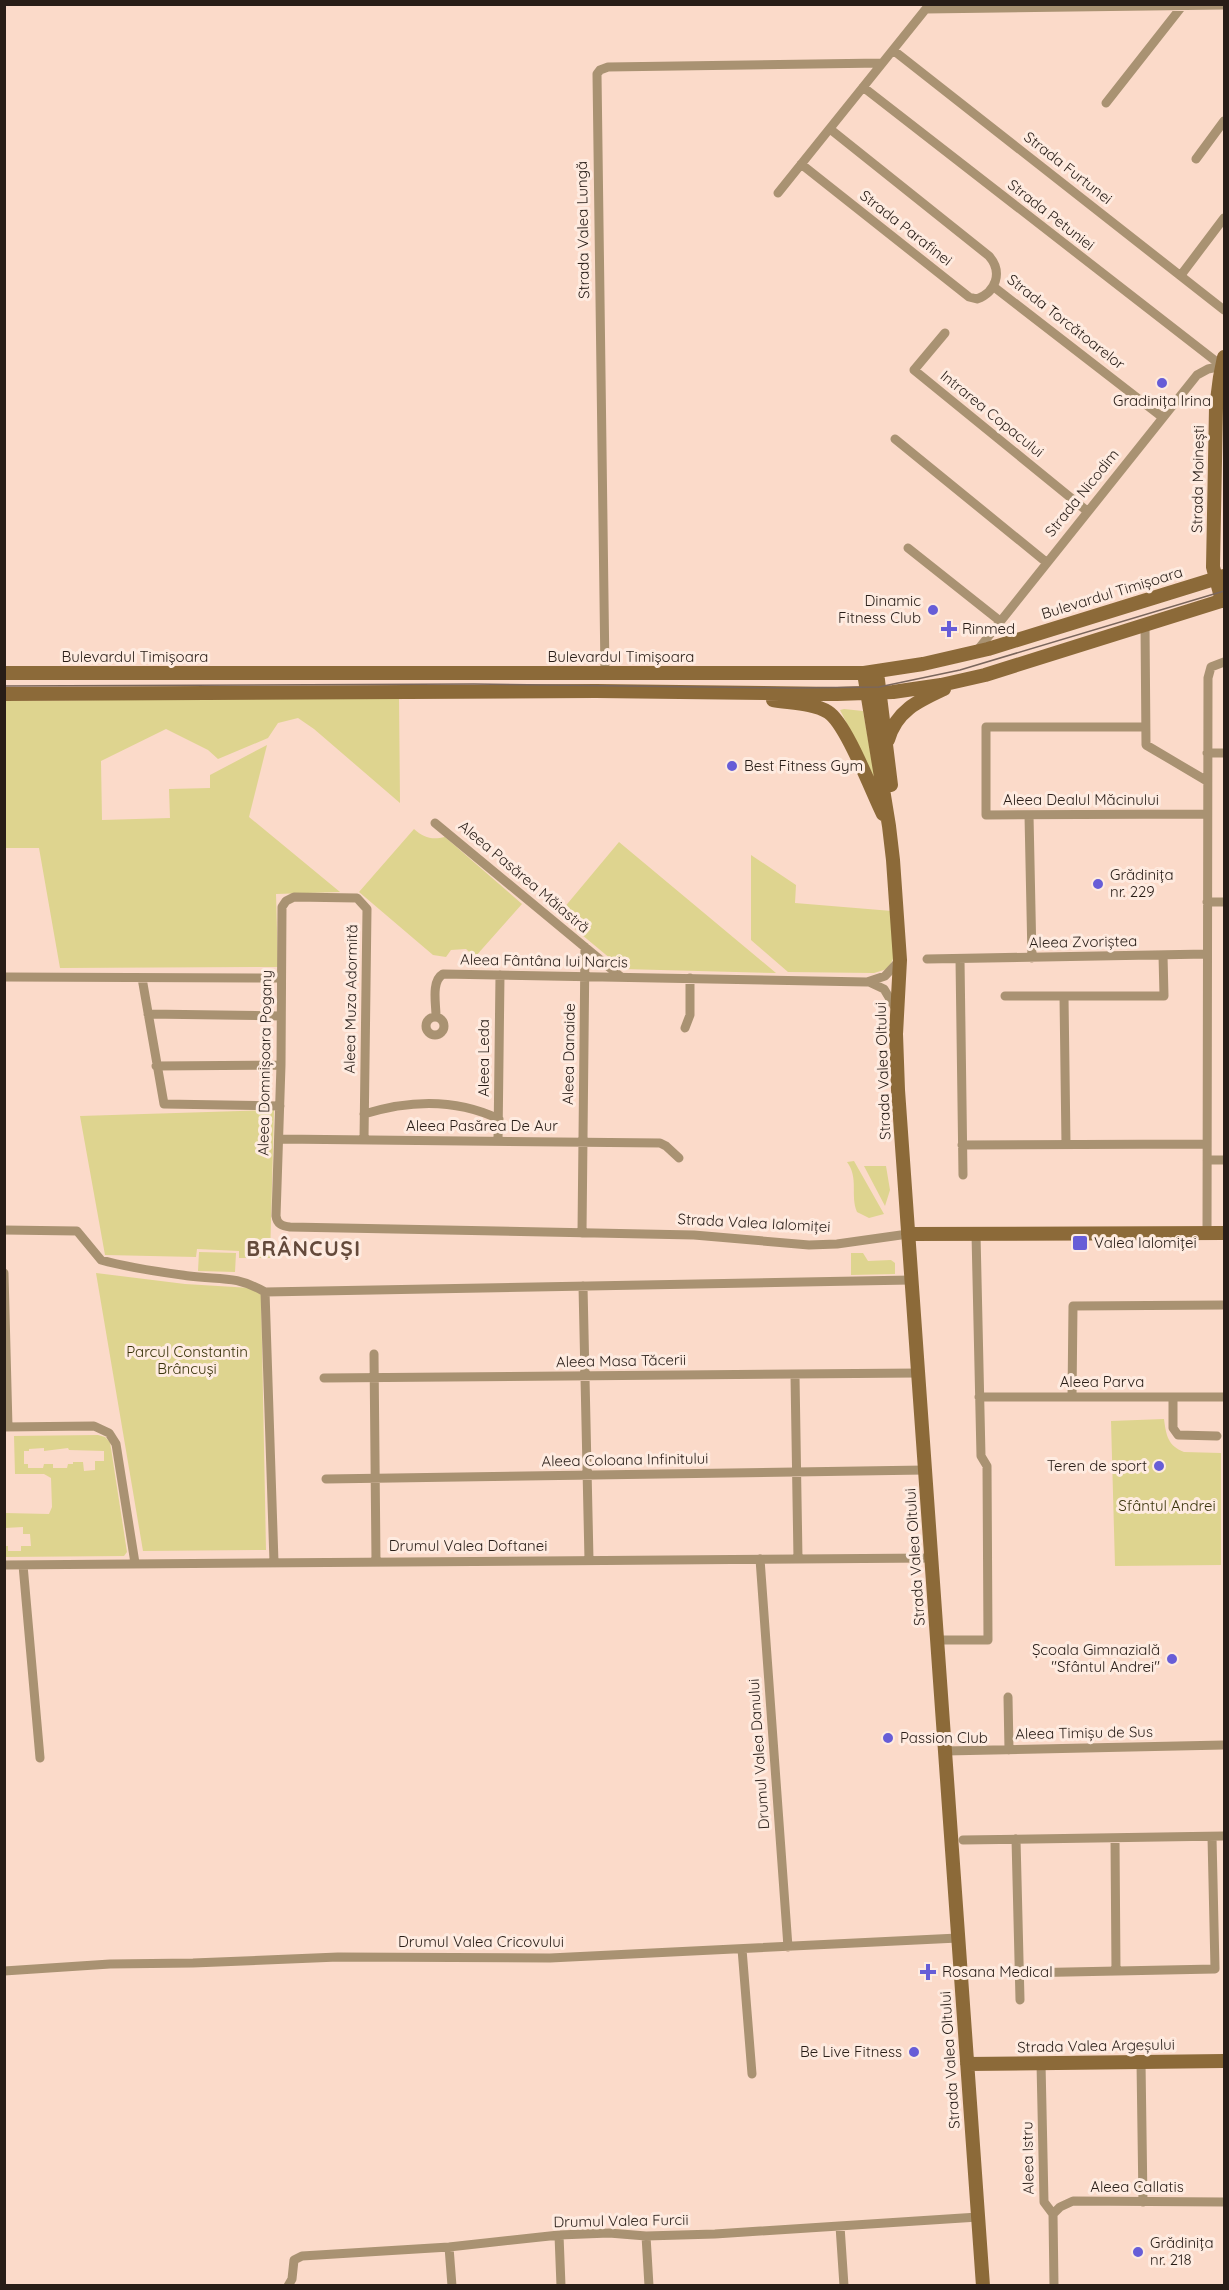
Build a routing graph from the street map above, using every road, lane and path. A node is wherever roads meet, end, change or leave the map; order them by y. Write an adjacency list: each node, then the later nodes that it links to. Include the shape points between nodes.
1 (1183, 5): 2 (street); 3 (street); 7 (street)
2 (1224, 5)
3 (928, 7): 4 (street)
4 (893, 50): 5 (street); 14 (street, Strada Furtunei)
5 (882, 63): 6 (street); 32 (street, Strada Valea Lungă, via 608,67 597,74)
6 (863, 87): 9 (street); 18 (street, Strada Petuniei)
7 (1106, 104)
8 (1224, 121): 10 (street)
9 (830, 129): 11 (street); 15 (street, Strada Torcătoarelor, via 989,256 997,270)
10 (1196, 159)
11 (801, 164): 12 (street); 15 (street, Strada Parafinei, via 969,297 977,299)
12 (778, 193)
13 (1224, 218): 14 (street)
14 (1182, 275): 16 (street, Strada Furtunei)
15 (994, 287): 19 (street, Strada Torcătoarelor)
16 (1224, 310)
17 (945, 333): 21 (street, Intrarea Copacului, via 914,370)
18 (1223, 361): 19 (street, Strada Nicodim, via 1197,375); 24 (main road, Strada Moinești, via 1216,421 1213,567)
19 (1162, 417): 21 (street, Strada Nicodim)
20 (895, 439): 23 (street)
21 (1087, 511): 23 (street, Strada Nicodim)
22 (908, 548): 26 (street)
23 (1046, 562): 26 (street, Strada Nicodim)
24 (1220, 578): 25 (main road, Strada Moinești); 28 (main road, Bulevardul Timișoara)
25 (1223, 601): 27 (main road)
26 (1000, 621): 28 (street, Strada Nicodim)
27 (1145, 624): 35 (main road); 41 (street)
28 (976, 652): 30 (main road, Bulevardul Timișoara)
29 (1224, 662): 43 (street, via 1211,668 1208,678)
30 (870, 672): 34 (main road, Bulevardul Timișoara); 38 (main road, Strada Valea Oltului)
31 (4, 673): 33 (main road, Bulevardul Timișoara)
32 (605, 673): 33 (main road, Bulevardul Timișoara); 34 (main road, Bulevardul Timișoara)
33 (197, 674): 37 (main road)
34 (793, 674): 40 (main road)
35 (962, 681): 38 (main road); 42 (main road, via 908,709 896,721)
36 (4, 693): 37 (main road)
37 (197, 693): 39 (main road)
38 (874, 693): 40 (main road); 42 (main road, Strada Valea Oltului); 49 (main road, Strada Valea Oltului)
39 (727, 694): 40 (main road); 49 (main road, via 813,706 834,716)
40 (794, 694)
41 (1145, 727): 45 (street, via 1148,747); 47 (street, Aleea Dealul Măcinului, via 986,727 986,815)
42 (887, 742): 49 (main road, Strada Valea Oltului)
43 (1207, 753): 44 (street); 45 (street)
44 (1224, 753)
45 (1207, 781): 46 (street)
46 (1208, 814): 47 (street, Aleea Dealul Măcinului); 51 (street)
47 (1029, 815): 56 (street)
48 (435, 823): 53 (street, Aleea Pasărea Măiastră)
49 (890, 826): 59 (main road, Strada Valea Oltului)
50 (286, 901): 65 (street, Aleea Domnișoara Pogany, via 282,907); 78 (street, Aleea Muza Adormită, via 294,897 357,898 367,909)
51 (1207, 902): 52 (street); 54 (street)
52 (1224, 902)
53 (585, 947): 62 (street, Aleea Danaide); 63 (street, Aleea Pasărea Măiastră)
54 (1208, 954): 55 (street, Aleea Zvoriștea); 85 (street)
55 (1163, 955): 56 (street, Aleea Zvoriștea); 69 (street, via 1164,996)
56 (1032, 958): 58 (street, Aleea Zvoriștea)
57 (927, 959): 58 (street, Aleea Zvoriștea)
58 (960, 959): 86 (street)
59 (900, 960): 67 (street, via 885,976); 70 (main road, Strada Valea Oltului)
60 (500, 975): 62 (street, Aleea Fântâna lui Narcis); 73 (street, Aleea Fântâna lui Narcis, via 439,976); 79 (street, Aleea Leda)
61 (4, 977): 64 (street)
62 (585, 977): 63 (street, Aleea Fântâna lui Narcis); 83 (street, Aleea Danaide)
63 (621, 977): 66 (street, Aleea Fântâna lui Narcis)
64 (142, 978): 65 (street); 71 (street)
65 (281, 978): 72 (street, Aleea Domnișoara Pogany)
66 (690, 978): 67 (street, Aleea Fântâna lui Narcis); 74 (street)
67 (867, 982): 70 (street, via 884,989)
68 (1005, 996): 69 (street)
69 (1064, 996): 84 (street)
70 (896, 1009): 96 (main road, Strada Valea Oltului)
71 (148, 1014): 72 (street); 76 (street)
72 (281, 1016): 75 (street, Aleea Domnișoara Pogany)
73 (436, 1016)
74 (686, 1028)
75 (281, 1065): 76 (street); 77 (street, Aleea Domnișoara Pogany)
76 (156, 1066): 77 (street, via 164,1104)
77 (279, 1106): 80 (street, Aleea Domnișoara Pogany)
78 (364, 1114): 79 (street, Aleea Pasărea De Aur, via 390,1106 441,1103 468,1107); 81 (street, Aleea Muza Adormită)
79 (499, 1119): 82 (street, Aleea Leda)
80 (279, 1139): 81 (street, Aleea Pasărea De Aur); 91 (street, Aleea Domnișoara Pogany, via 276,1220)
81 (364, 1140): 82 (street, Aleea Pasărea De Aur)
82 (498, 1141): 83 (street, Aleea Pasărea De Aur)
83 (583, 1142): 87 (street, Aleea Pasărea De Aur, via 660,1143); 93 (street, Aleea Danaide)
84 (1066, 1144): 85 (street); 86 (street)
85 (1207, 1144): 88 (street)
86 (962, 1145): 90 (street)
87 (679, 1158)
88 (1207, 1160): 89 (street); 94 (street)
89 (1224, 1160)
90 (963, 1175)
91 (281, 1225): 93 (street, Strada Valea Ialomiței)
92 (4, 1230): 101 (street, via 74,1230 104,1261 189,1276 238,1279)
93 (582, 1233): 96 (street, Strada Valea Ialomiței, via 706,1235 809,1245)
94 (1207, 1233): 95 (main road, Strada Valea Ialomiței); 97 (main road, Strada Valea Ialomiței)
95 (1224, 1233)
96 (908, 1234): 97 (main road, Strada Valea Ialomiței); 99 (main road, Strada Valea Oltului)
97 (976, 1234): 109 (street)
98 (4, 1273): 113 (street)
99 (911, 1280): 100 (street); 104 (main road, Strada Valea Oltului)
100 (583, 1286): 101 (street); 106 (street)
101 (265, 1292): 125 (street)
102 (1224, 1305): 110 (street, via 1073,1306)
103 (374, 1354): 108 (street)
104 (918, 1373): 105 (street, Aleea Masa Tăcerii); 115 (main road, Strada Valea Oltului)
105 (795, 1375): 106 (street, Aleea Masa Tăcerii); 116 (street)
106 (586, 1377): 108 (street, Aleea Masa Tăcerii); 117 (street)
107 (324, 1378): 108 (street, Aleea Masa Tăcerii)
108 (375, 1378): 118 (street)
109 (979, 1397): 110 (street, Aleea Parva); 129 (street, via 981,1456 987,1466 988,1640)
110 (1072, 1397): 111 (street, Aleea Parva)
111 (1173, 1397): 112 (street, Aleea Parva); 114 (street, via 1173,1428 1178,1435)
112 (1224, 1397)
113 (6, 1427): 126 (street, via 94,1426 110,1433 116,1444)
114 (1216, 1436)
115 (925, 1470): 116 (street, Aleea Coloana Infinitului); 120 (main road, Strada Valea Oltului)
116 (797, 1472): 117 (street, Aleea Coloana Infinitului); 122 (street)
117 (588, 1475): 118 (street, Aleea Coloana Infinitului); 123 (street)
118 (375, 1478): 119 (street, Aleea Coloana Infinitului); 124 (street)
119 (326, 1479)
120 (931, 1558): 122 (street, Drumul Valea Doftanei); 129 (main road, Strada Valea Oltului)
121 (760, 1559): 122 (street, Drumul Valea Doftanei); 123 (street, Drumul Valea Doftanei); 141 (street, Drumul Valea Danului)
122 (798, 1559)
123 (589, 1560): 124 (street, Drumul Valea Doftanei)
124 (376, 1561): 125 (street, Drumul Valea Doftanei)
125 (274, 1562): 126 (street, Drumul Valea Doftanei)
126 (135, 1563): 128 (street, Drumul Valea Doftanei)
127 (4, 1565): 128 (street, Drumul Valea Doftanei)
128 (23, 1565): 134 (street)
129 (937, 1640): 133 (main road, Strada Valea Oltului)
130 (1008, 1697): 132 (street)
131 (1224, 1745): 132 (street, Aleea Timișu de Sus)
132 (1009, 1750): 133 (street, Aleea Timișu de Sus)
133 (945, 1751): 140 (main road, Strada Valea Oltului)
134 (40, 1758)
135 (1224, 1836): 136 (street)
136 (1212, 1837): 137 (street); 144 (street, via 1215,1969)
137 (1115, 1838): 138 (street); 144 (street)
138 (1016, 1839): 139 (street); 145 (street)
139 (963, 1840)
140 (958, 1938): 141 (street, Drumul Valea Cricovului); 150 (main road, Strada Valea Oltului)
141 (788, 1947): 142 (street, Drumul Valea Cricovului)
142 (742, 1949): 143 (street, Drumul Valea Cricovului, via 550,1958 338,1957); 151 (street)
143 (4, 1971)
144 (1116, 1971): 145 (street)
145 (1019, 1973): 146 (street)
146 (1020, 2000)
147 (1224, 2061): 148 (main road, Strada Valea Argeșului)
148 (1141, 2062): 149 (main road, Strada Valea Argeșului); 152 (street)
149 (1041, 2063): 150 (main road, Strada Valea Argeșului); 154 (street, Aleea Istru, via 1044,2202)
150 (967, 2064): 155 (main road, Strada Valea Oltului)
151 (752, 2074)
152 (1143, 2202): 153 (street, Aleea Callatis); 154 (street, Aleea Callatis, via 1073,2201)
153 (1224, 2202)
154 (1053, 2214): 166 (street, Aleea Istru)
155 (978, 2217): 156 (street, Drumul Valea Furcii); 165 (main road, Strada Valea Oltului)
156 (840, 2226): 158 (street, Drumul Valea Furcii); 164 (street)
157 (559, 2235): 158 (street, Drumul Valea Furcii); 159 (street, Drumul Valea Furcii); 162 (street)
158 (646, 2236): 163 (street)
159 (449, 2247): 160 (street, Drumul Valea Furcii, via 298,2257 293,2262); 161 (street)
160 (288, 2286)
161 (452, 2286)
162 (561, 2286)
163 (649, 2286)
164 (844, 2286)
165 (983, 2286)
166 (1054, 2286)

